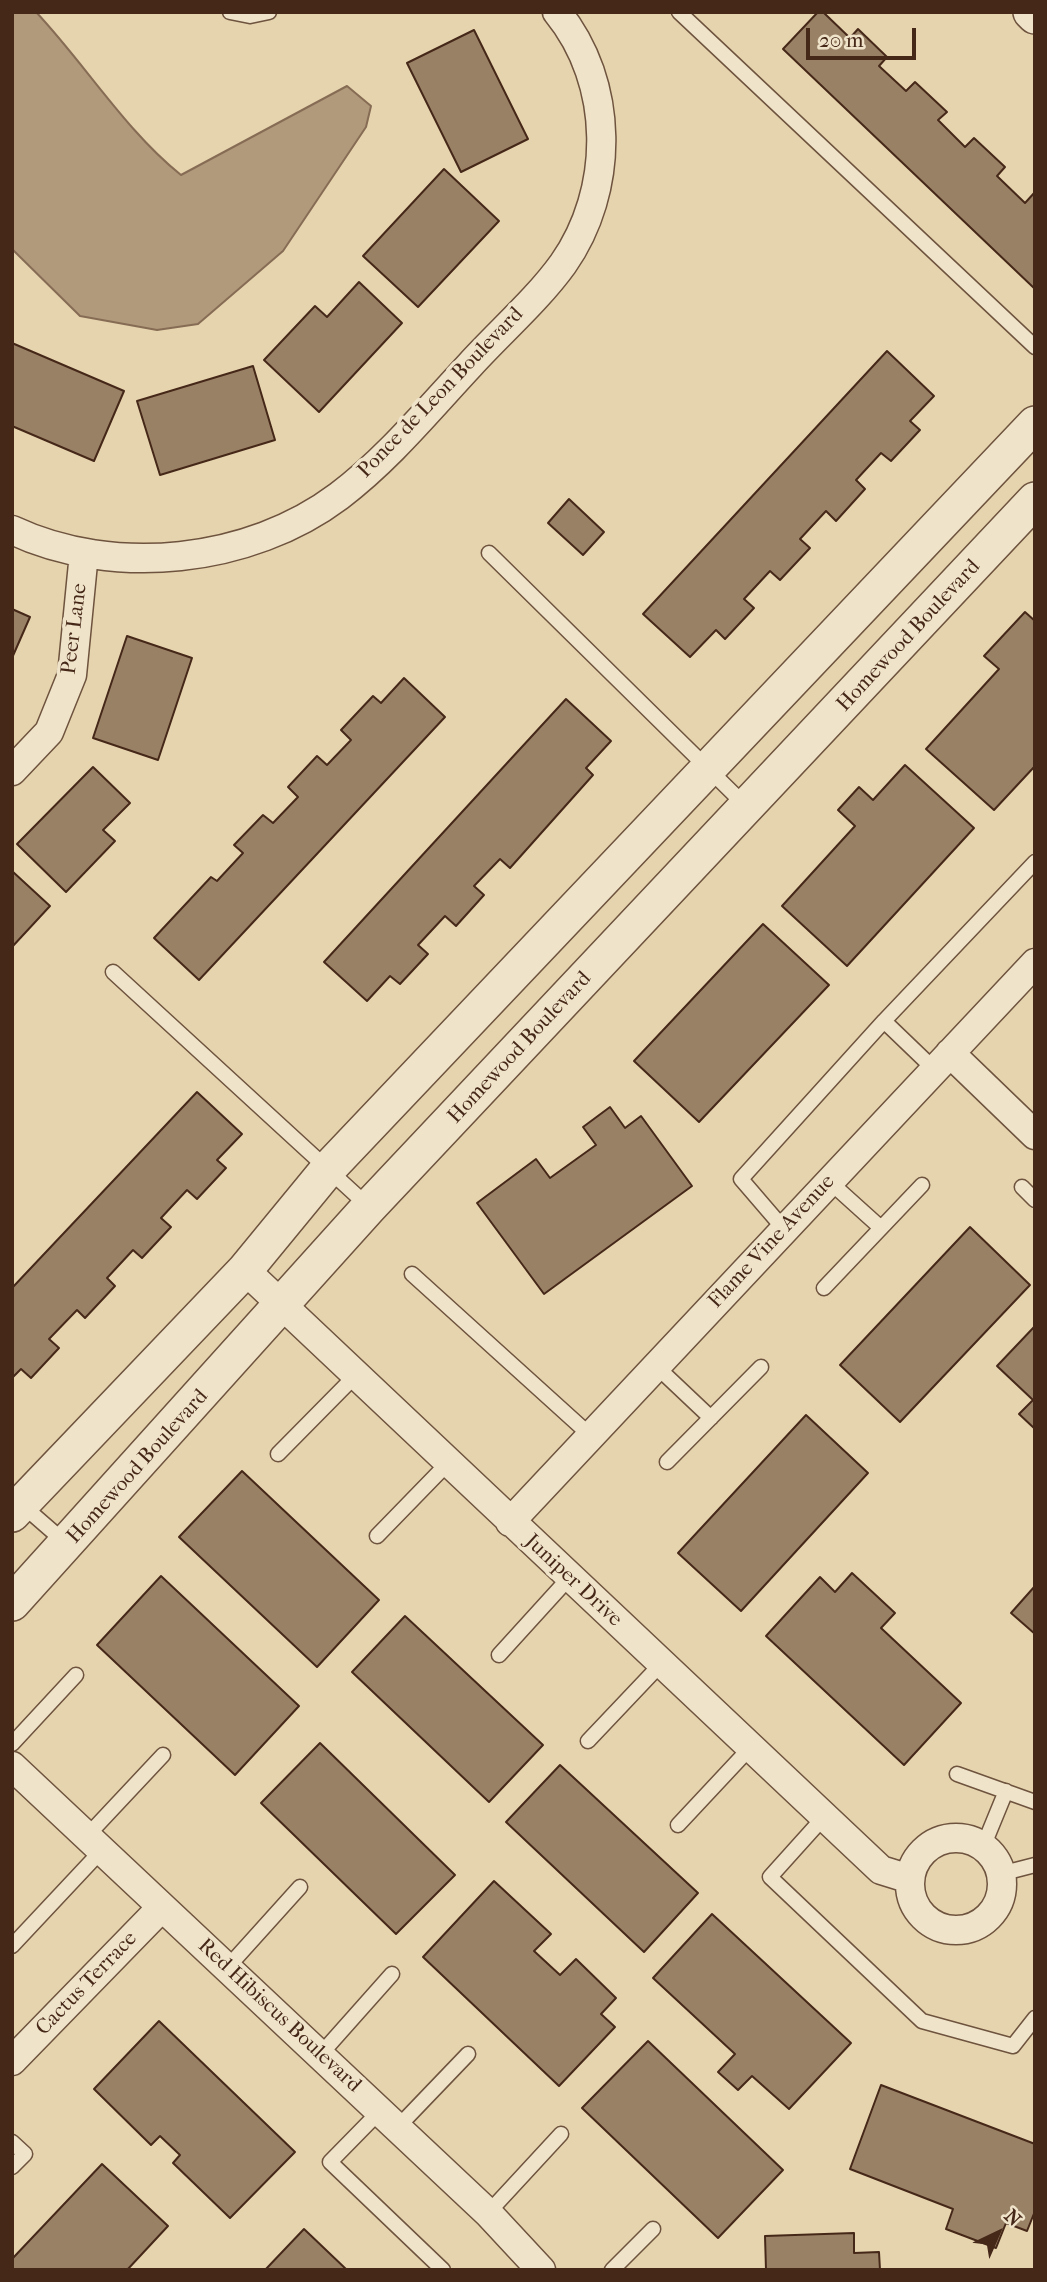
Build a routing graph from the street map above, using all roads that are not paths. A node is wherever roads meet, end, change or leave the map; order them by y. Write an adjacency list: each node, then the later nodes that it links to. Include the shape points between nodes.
1 (230, 12): 2 (lane, via 250,16)
2 (270, 12)
3 (557, 12): 11 (street, Ponce de Leon Boulevard, via 578,44 595,88 602,141 596,194 562,266 380,462 338,497 293,524 242,544 190,555 137,558)
4 (679, 12): 7 (lane)
5 (1031, 12): 6 (street)
6 (1035, 16)
7 (1035, 347)
8 (1035, 424): 13 (street)
9 (1035, 500): 15 (street, Homewood Boulevard)
10 (12, 530): 11 (street, Ponce de Leon Boulevard)
11 (83, 553): 14 (street, Peer Lane, via 72,675 49,732)
12 (489, 553): 13 (lane)
13 (709, 767): 15 (lane); 22 (street)
14 (12, 771)
15 (748, 808): 27 (street, Homewood Boulevard)
16 (1035, 862): 19 (lane)
17 (1035, 963): 20 (street, Flame Vine Avenue)
18 (113, 972): 22 (lane)
19 (884, 1021): 20 (lane); 29 (lane, via 741,1180)
20 (942, 1061): 21 (street); 23 (street, Flame Vine Avenue)
21 (1032, 1127)
22 (328, 1170): 27 (lane); 30 (street)
23 (830, 1181): 28 (lane); 29 (street, Flame Vine Avenue)
24 (922, 1185): 28 (lane)
25 (1022, 1187): 26 (lane)
26 (1035, 1200)
27 (369, 1207): 33 (street, Homewood Boulevard)
28 (881, 1228): 32 (lane)
29 (784, 1229): 34 (street, Flame Vine Avenue)
30 (245, 1270): 33 (street, Juniper Drive); 42 (street)
31 (412, 1274): 38 (lane)
32 (824, 1288)
33 (283, 1306): 36 (street, Juniper Drive); 45 (street, Homewood Boulevard)
34 (656, 1366): 37 (lane); 38 (street, Flame Vine Avenue)
35 (761, 1367): 37 (lane)
36 (356, 1375): 39 (lane); 41 (street, Juniper Drive)
37 (711, 1418): 40 (lane)
38 (591, 1436): 43 (street, Flame Vine Avenue)
39 (278, 1454)
40 (667, 1462)
41 (448, 1463): 43 (street, Juniper Drive); 44 (lane)
42 (15, 1505): 45 (lane)
43 (510, 1522): 46 (street, Juniper Drive)
44 (377, 1536)
45 (68, 1545): 47 (street, Homewood Boulevard)
46 (569, 1578): 48 (lane); 49 (street, Juniper Drive)
47 (12, 1603)
48 (499, 1655)
49 (661, 1664): 51 (lane); 53 (street, Juniper Drive)
50 (76, 1675): 52 (lane)
51 (588, 1741)
52 (12, 1744)
53 (750, 1748): 59 (street, Juniper Drive); 60 (lane)
54 (163, 1755): 61 (lane)
55 (12, 1766): 61 (street, Red Hibiscus Boulevard)
56 (957, 1774): 57 (lane)
57 (1006, 1791): 58 (lane); 62 (lane)
58 (1035, 1802)
59 (824, 1817): 65 (street, Juniper Drive, via 881,1870); 71 (lane, via 770,1877 922,2021 1013,2046)
60 (678, 1825)
61 (94, 1843): 67 (street, Red Hibiscus Boulevard); 68 (lane)
62 (983, 1847): 64 (street); 65 (street, via 953,1838 936,1842 914,1864)
63 (1035, 1865): 64 (lane)
64 (1000, 1874): 65 (street, via 997,1905 974,1927 959,1931 943,1929 923,1916 911,1896)
65 (910, 1880)
66 (300, 1887): 69 (lane)
67 (162, 1907): 69 (street, Red Hibiscus Boulevard); 74 (street, Cactus Terrace)
68 (12, 1947)
69 (227, 1968): 73 (street, Red Hibiscus Boulevard)
70 (393, 1974): 73 (lane)
71 (1035, 2018)
72 (468, 2054): 75 (lane)
73 (320, 2055): 75 (street, Red Hibiscus Boulevard)
74 (12, 2061)
75 (388, 2119): 79 (street, Red Hibiscus Boulevard); 81 (lane, via 330,2162)
76 (561, 2134): 79 (lane)
77 (12, 2142): 78 (lane, via 25,2154)
78 (12, 2167)
79 (488, 2213): 82 (street, Red Hibiscus Boulevard)
80 (653, 2229): 83 (lane)
81 (443, 2270)
82 (541, 2270)
83 (612, 2270)

